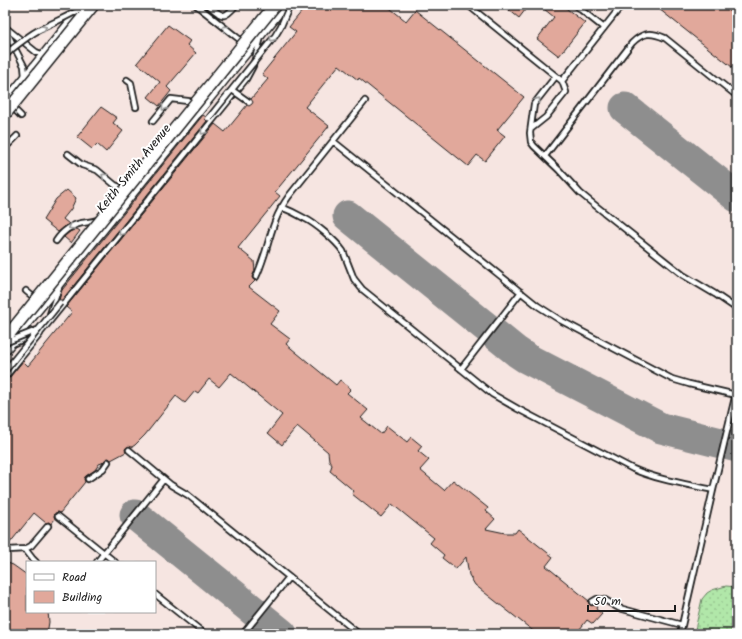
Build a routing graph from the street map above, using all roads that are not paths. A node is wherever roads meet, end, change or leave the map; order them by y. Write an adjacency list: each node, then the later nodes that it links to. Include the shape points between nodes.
1 (86, 5): 15 (street); 16 (lane, one-way to 1, bridge, via 30,36)
2 (93, 5): 28 (street, bridge)
3 (196, 5): 14 (lane, one-way to 3, via 249,40 239,39)
4 (208, 5): 5 (lane, via 224,15)
5 (236, 5)
6 (275, 5): 40 (street, Keith Smith Avenue, bridge)
7 (282, 5): 14 (street, Keith Smith Avenue)
8 (290, 5): 21 (lane, one-way to 21, bridge, via 275,36)
9 (468, 5): 17 (lane)
10 (575, 5): 13 (lane)
11 (622, 5): 13 (lane)
12 (5, 28): 15 (lane, via 39,54); 20 (lane, via 24,66 26,73)
13 (604, 28): 19 (lane)
14 (261, 31): 25 (street, Keith Smith Avenue); 49 (lane, one-way to 49, via 253,66 246,79)
15 (49, 51): 20 (street)
16 (5, 56)
17 (556, 76): 19 (lane); 32 (lane, one-way to 17, via 534,104)
18 (127, 80): 27 (lane, via 131,83)
19 (562, 81): 32 (lane, via 566,92 546,117)
20 (22, 85): 23 (street)
21 (232, 90): 26 (lane, bridge); 30 (lane, bridge)
22 (737, 96): 37 (lane, via 665,38 644,35 632,43)
23 (9, 99): 29 (lane, via 11,106)
24 (365, 101): 34 (lane)
25 (204, 102): 31 (lane, one-way to 31, via 171,99); 38 (street, Keith Smith Avenue)
26 (249, 102)
27 (136, 107)
28 (5, 114)
29 (21, 116)
30 (209, 118)
31 (153, 121)
32 (531, 129): 37 (lane, via 531,142)
33 (17, 136): 35 (lane)
34 (332, 141): 39 (lane); 45 (lane)
35 (5, 146)
36 (68, 154): 38 (lane, one-way to 36, via 129,188 115,185 97,170 82,165)
37 (544, 156): 48 (lane, via 580,193 683,275)
38 (138, 183): 43 (street, Keith Smith Avenue)
39 (281, 207): 42 (lane); 52 (lane, via 306,218 340,247 354,279 362,289)
40 (108, 212): 41 (lane, one-way to 41, bridge, via 96,221 75,225 60,234); 51 (street, Keith Smith Avenue, bridge)
41 (56, 241)
42 (256, 277)
43 (60, 280): 46 (street, Keith Smith Avenue); 49 (lane)
44 (26, 291): 46 (lane)
45 (521, 292): 52 (lane); 56 (lane, via 560,320 672,378)
46 (41, 303): 51 (street, Keith Smith Avenue)
47 (60, 303): 50 (lane, bridge)
48 (737, 309)
49 (48, 324): 50 (lane)
50 (40, 331): 51 (lane, bridge); 53 (lane, bridge); 54 (lane)
51 (5, 344)
52 (461, 369): 61 (lane, via 507,403 633,469 655,477)
53 (5, 371)
54 (5, 377)
55 (737, 390): 56 (lane)
56 (736, 395): 61 (lane)
57 (129, 450): 60 (lane)
58 (108, 462): 59 (lane)
59 (88, 479)
60 (164, 479): 66 (lane); 70 (lane, via 188,495)
61 (713, 490): 73 (lane)
62 (58, 516): 66 (lane)
63 (48, 526): 64 (lane, via 36,541)
64 (25, 549): 65 (lane); 67 (lane)
65 (9, 550)
66 (104, 553): 68 (lane); 69 (lane)
67 (35, 561)
68 (99, 561)
69 (114, 561)
70 (289, 577): 75 (lane); 76 (lane)
71 (156, 595): 74 (lane)
72 (592, 602): 73 (lane, via 597,599 606,600 619,608)
73 (682, 625): 77 (lane)
74 (205, 634)
75 (243, 634)
76 (359, 634)
77 (680, 634)

